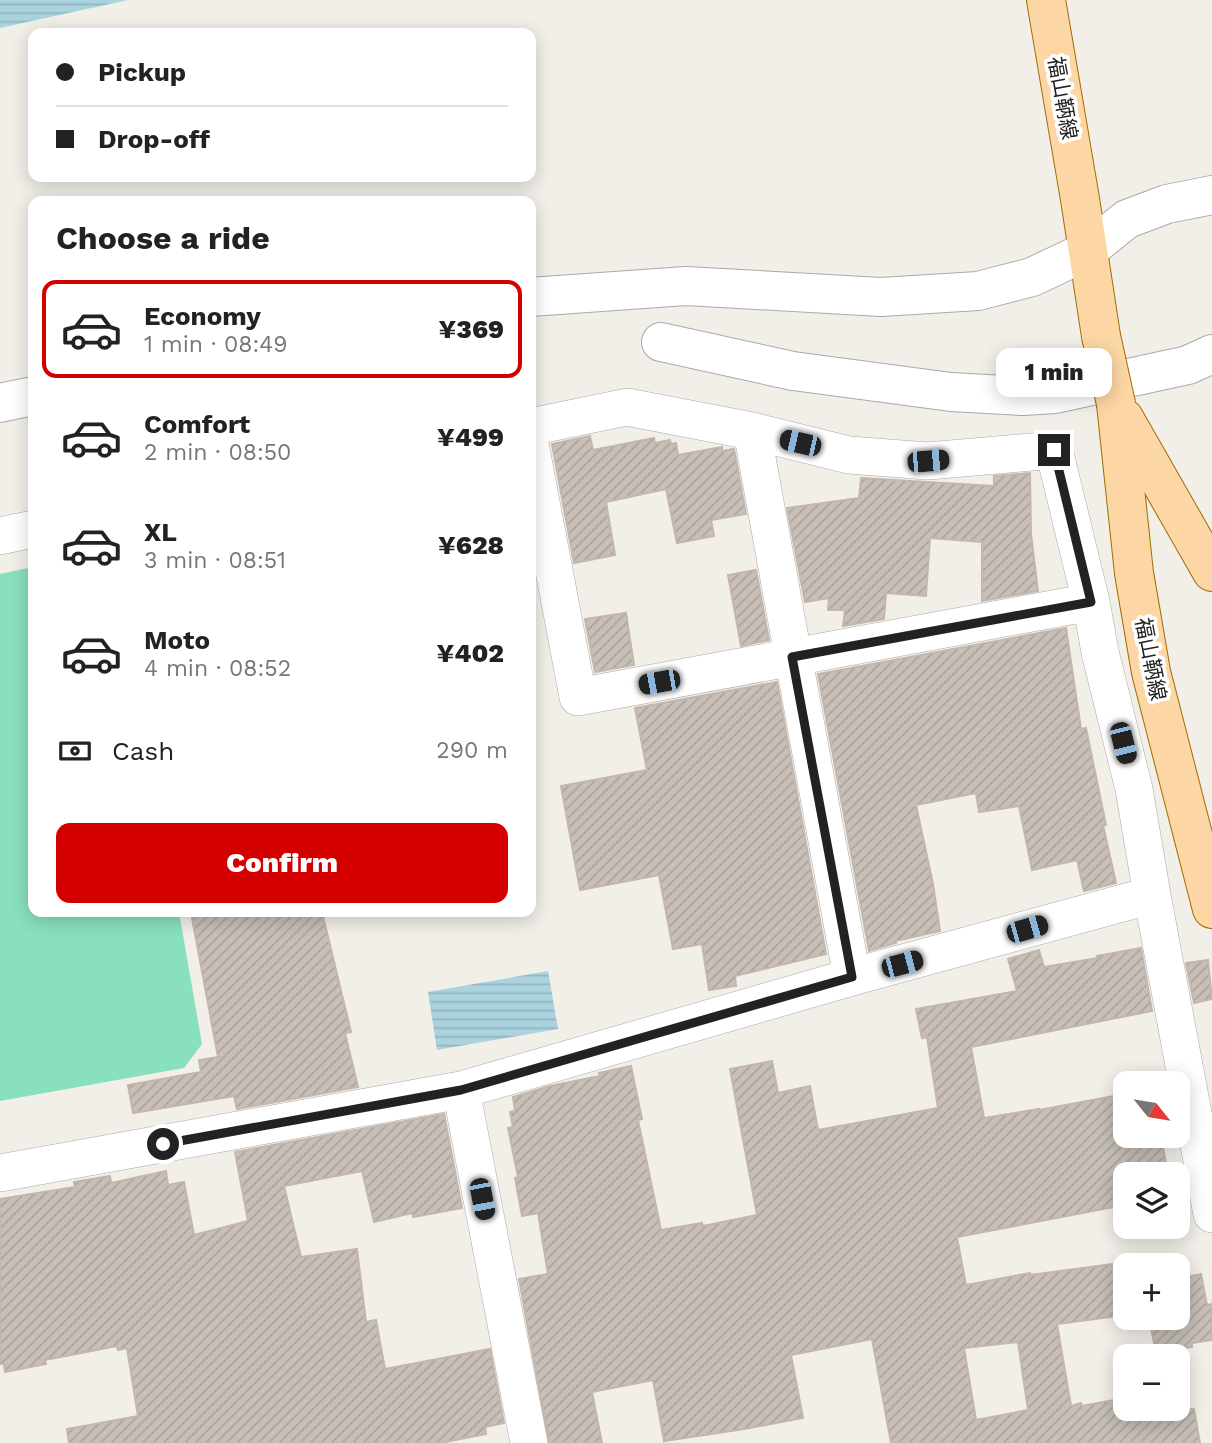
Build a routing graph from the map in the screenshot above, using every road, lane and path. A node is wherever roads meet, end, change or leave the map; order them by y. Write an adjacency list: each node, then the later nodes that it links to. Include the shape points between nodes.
1 (1046, 0): 3 (main road, 福山鞆線)
2 (1212, 195): 3 (street, via 1167,204 1127,219)
3 (1087, 251): 4 (street, via 1032,277 978,291 881,297 686,286); 9 (main road, 福山鞆線, bridge)
4 (536, 297)
5 (661, 342): 6 (street, via 793,371 951,392 1023,396 1055,394 1188,365)
6 (1212, 354)
7 (28, 397): 8 (street)
8 (0, 403)
9 (1116, 404): 15 (main road, 福山鞆線); 19 (main road, 福山鞆線, via 1151,671)
10 (536, 426): 11 (street, via 627,407)
11 (752, 431): 16 (street, via 849,455 928,461 1054,450); 17 (street)
12 (536, 476): 17 (street, via 578,697)
13 (28, 530): 14 (street)
14 (0, 536)
15 (1212, 572)
16 (1091, 602): 17 (street); 18 (street, via 1134,789)
17 (792, 657): 20 (street)
18 (1152, 894): 20 (street); 23 (street)
19 (1212, 909)
20 (852, 977): 21 (street)
21 (461, 1090): 22 (street); 24 (street)
22 (0, 1173)
23 (1212, 1214)
24 (528, 1443)

